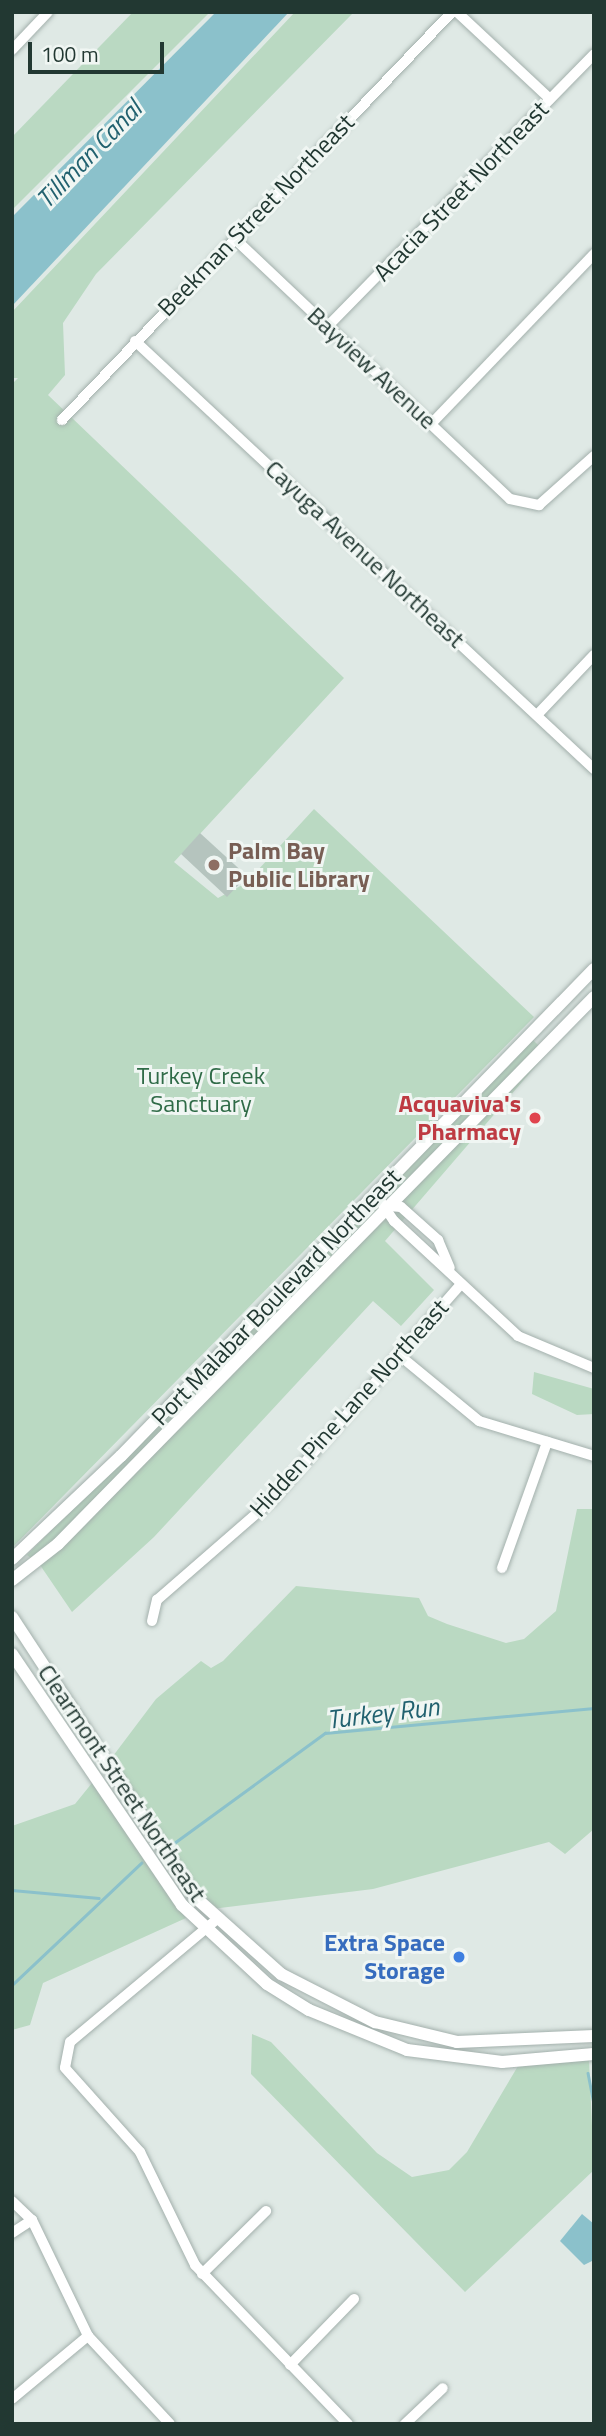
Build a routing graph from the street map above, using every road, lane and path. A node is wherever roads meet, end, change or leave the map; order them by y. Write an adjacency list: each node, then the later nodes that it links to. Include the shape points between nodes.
1 (48, 12): 4 (street)
2 (452, 12): 7 (street, Beekman Street Northeast)
3 (457, 12): 6 (street)
4 (12, 50)
5 (594, 54): 6 (street, Acacia Street Northeast)
6 (550, 99): 9 (street, Acacia Street Northeast)
7 (234, 238): 9 (street, Bayview Avenue); 10 (street, Beekman Street Northeast)
8 (594, 254): 12 (street)
9 (327, 327): 12 (street, Bayview Avenue)
10 (135, 341): 11 (street, Beekman Street Northeast); 15 (street, Cayuga Avenue Northeast)
11 (62, 420)
12 (432, 423): 13 (street, Bayview Avenue, via 510,499 539,505)
13 (594, 456)
14 (594, 655): 15 (street)
15 (537, 715): 16 (street, Cayuga Avenue Northeast)
16 (594, 769)
17 (594, 970): 19 (street, Port Malabar Boulevard Northeast)
18 (594, 996): 20 (street, Port Malabar Boulevard Northeast)
19 (375, 1193): 20 (street); 27 (street, Port Malabar Boulevard Northeast, via 56,1522)
20 (389, 1206): 21 (street, via 394,1221 434,1261); 21 (street, via 401,1207 442,1245); 29 (street, Port Malabar Boulevard Northeast, via 58,1544)
21 (450, 1268): 22 (street)
22 (461, 1284): 23 (street, Hidden Pine Lane Northeast); 24 (street, via 517,1336)
23 (399, 1355): 25 (street, via 479,1421); 31 (street, Hidden Pine Lane Northeast, via 272,1500 157,1600)
24 (594, 1368)
25 (547, 1442): 26 (street); 28 (street)
26 (594, 1455)
27 (12, 1559)
28 (502, 1568)
29 (12, 1580)
30 (12, 1617): 33 (street, Clearmont Street Northeast, via 173,1867)
31 (152, 1621)
32 (12, 1654): 34 (street, Clearmont Street Northeast, via 159,1876)
33 (216, 1920): 34 (street); 35 (street, Clearmont Street Northeast, via 317,1997 375,2022 494,2044)
34 (203, 1931): 36 (street, Clearmont Street Northeast, via 309,2010 407,2049 502,2062); 41 (street, via 77,2036 63,2057 71,2081 140,2152)
35 (594, 2036)
36 (594, 2054)
37 (12, 2200): 39 (street)
38 (265, 2211): 41 (street)
39 (32, 2220): 40 (street); 43 (street)
40 (12, 2233)
41 (202, 2274): 44 (street)
42 (354, 2299): 44 (street)
43 (88, 2336): 46 (street); 47 (street)
44 (290, 2365): 48 (street)
45 (443, 2388): 49 (street)
46 (12, 2399)
47 (170, 2424)
48 (348, 2424)
49 (405, 2424)

